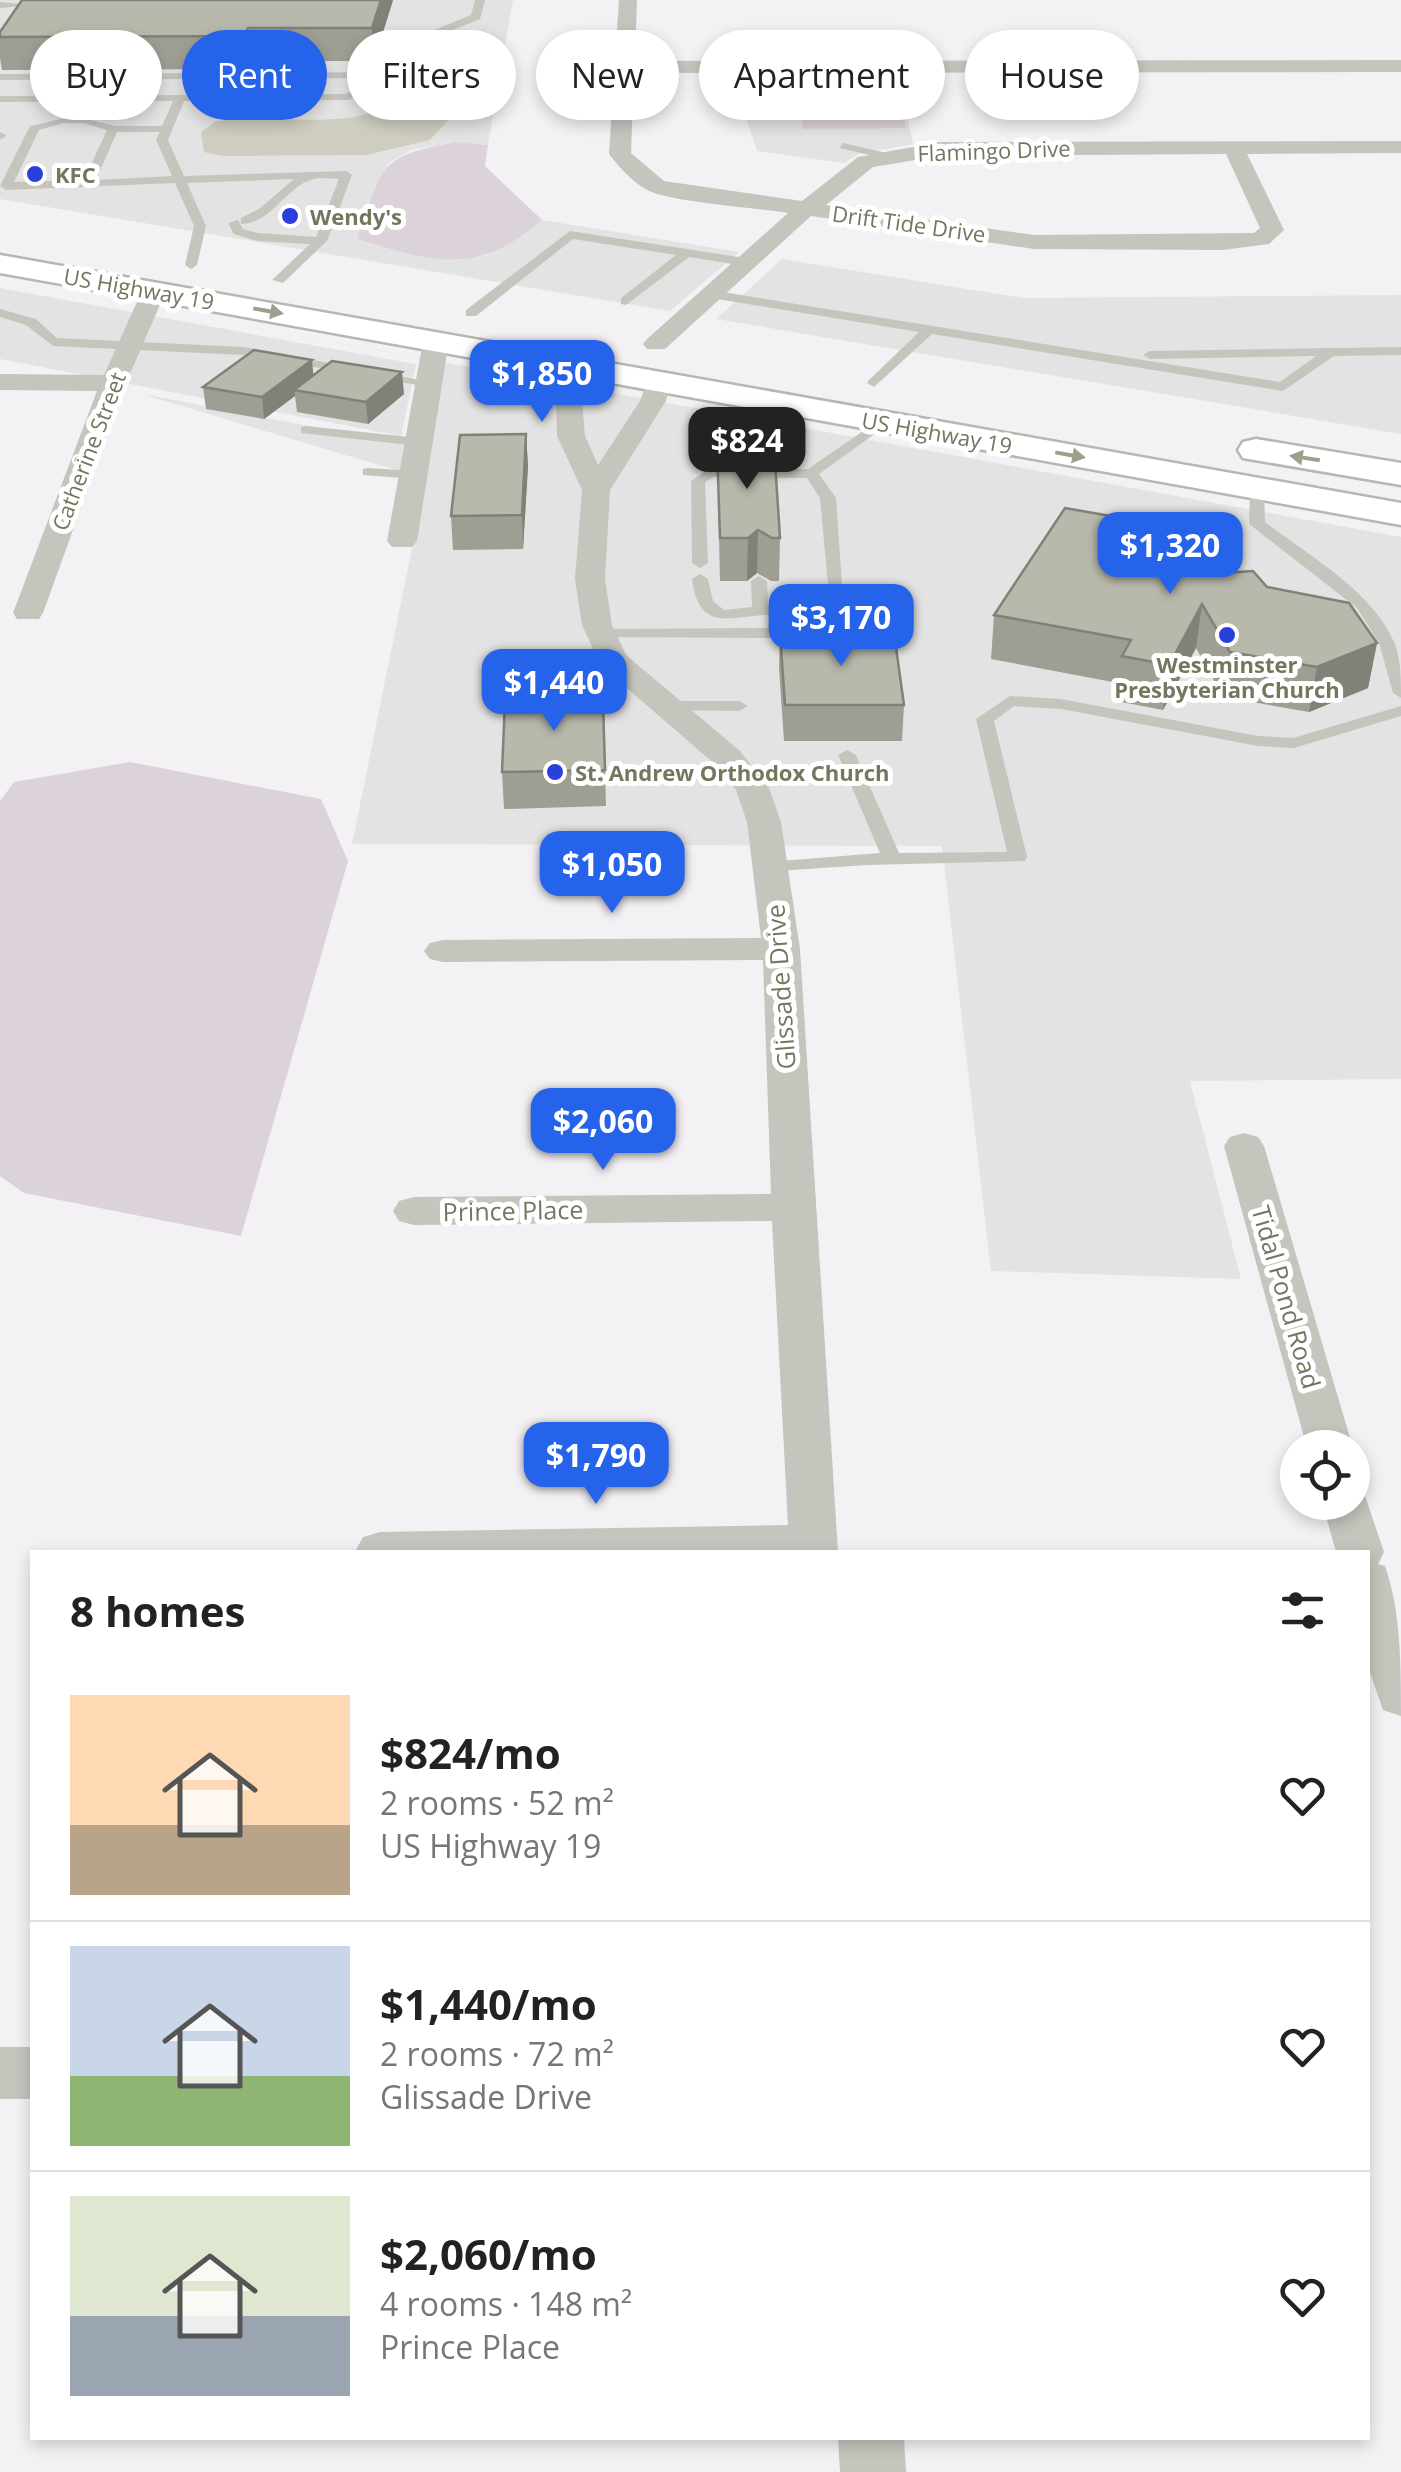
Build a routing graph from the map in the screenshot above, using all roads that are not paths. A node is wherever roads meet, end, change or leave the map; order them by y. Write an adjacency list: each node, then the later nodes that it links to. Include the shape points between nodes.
1 (480, 0): 6 (lane, via 476,18)
2 (628, 0): 7 (street, Drift Tide Drive)
3 (28, 2): 4 (lane); 5 (lane)
4 (0, 5)
5 (16, 20)
6 (445, 30)
7 (627, 30)
8 (1401, 66): 9 (street)
9 (679, 67)
10 (347, 75): 11 (lane)
11 (0, 76)
12 (347, 96): 14 (lane)
13 (0, 99): 14 (lane)
14 (180, 99): 16 (lane)
15 (622, 120): 26 (street, Drift Tide Drive, via 620,154 658,187)
16 (166, 129): 17 (lane); 23 (lane, via 162,140)
17 (113, 130): 24 (lane); 24 (lane, via 96,120 34,128 6,186)
18 (843, 146): 21 (lane)
19 (1233, 147): 20 (street, Flamingo Drive); 21 (street, Flamingo Drive, via 940,148); 26 (street, Drift Tide Drive, via 1272,230 1261,238 1034,242)
20 (1401, 147)
21 (887, 156): 26 (street, Flamingo Drive, via 866,162)
22 (283, 176): 23 (lane); 25 (lane, via 346,176); 27 (lane)
23 (180, 181): 24 (lane); 28 (lane)
24 (88, 185)
25 (342, 187): 27 (lane, via 306,178 288,183 263,216); 30 (lane)
26 (806, 208): 34 (street, Flamingo Drive)
27 (240, 222): 28 (lane); 30 (lane, via 238,231 256,237)
28 (200, 226): 35 (lane)
29 (0, 232): 31 (highway, US Highway 19)
30 (320, 241): 37 (lane)
31 (95, 248)
32 (686, 253): 34 (lane); 40 (lane); 43 (lane, via 570,235)
33 (2, 262): 35 (highway, via 136,275); 36 (highway, US Highway 19)
34 (746, 262): 39 (street, Flamingo Drive)
35 (190, 265): 36 (highway, US Highway 19); 37 (highway, US Highway 19)
36 (153, 275): 47 (highway, US Highway 19, one-way to 47); 49 (street, Catherine Street)
37 (278, 280): 38 (highway, US Highway 19)
38 (322, 287)
39 (710, 294): 45 (lane); 48 (street, Flamingo Drive)
40 (626, 302)
41 (434, 306): 43 (highway)
42 (0, 312): 49 (lane, via 31,322 52,342)
43 (471, 313): 44 (highway)
44 (510, 319)
45 (928, 330): 53 (lane); 60 (lane)
46 (622, 338): 48 (highway)
47 (436, 341): 54 (highway, US Highway 19); 59 (street)
48 (656, 344): 50 (highway)
49 (129, 347): 57 (street, Catherine Street); 59 (lane, via 244,350)
50 (692, 350)
51 (1331, 352): 52 (lane); 53 (lane); 53 (lane, via 1283,387)
52 (1401, 352)
53 (1089, 356)
54 (592, 369): 58 (highway, US Highway 19); 62 (highway, via 699,366); 74 (street, Glissade Drive, via 568,400 571,436)
55 (838, 376): 60 (highway, US Highway 19)
56 (0, 382): 57 (street)
57 (113, 382): 80 (street, Catherine Street)
58 (658, 382): 63 (highway, US Highway 19); 74 (street, Glissade Drive, via 653,402)
59 (429, 383): 65 (street)
60 (874, 383): 61 (highway, US Highway 19)
61 (916, 390)
62 (1065, 421)
63 (882, 422): 68 (lane); 73 (highway, US Highway 19, one-way to 73)
64 (306, 430): 65 (lane)
65 (419, 442): 71 (street)
66 (1233, 446): 70 (highway, one-way to 66)
67 (368, 472): 71 (lane)
68 (811, 473): 69 (lane); 79 (lane, via 828,498)
69 (766, 474): 72 (lane); 78 (lane, via 714,470 698,481 701,600 710,611)
70 (1401, 474)
71 (414, 475): 76 (street)
72 (753, 488)
73 (1257, 488): 75 (highway, US Highway 19); 82 (lane, via 1257,524 1363,606 1387,642)
74 (596, 490): 81 (street, Glissade Drive, via 590,579)
75 (1401, 514)
76 (402, 541)
77 (758, 582): 78 (lane)
78 (760, 610): 79 (lane)
79 (838, 610): 81 (lane, via 774,632)
80 (28, 613)
81 (601, 634): 83 (street, Glissade Drive, via 612,659)
82 (1401, 693)
83 (667, 706): 84 (lane); 88 (street, Glissade Drive, via 752,788 764,822)
84 (739, 706)
85 (1401, 712): 87 (lane, via 1294,744 1061,704 1010,702 985,719 1018,857)
86 (847, 755): 87 (lane)
87 (892, 859): 88 (lane)
88 (768, 868): 89 (street, Glissade Drive)
89 (781, 948): 90 (street); 92 (street, Glissade Drive)
90 (443, 951)
91 (1244, 1146): 94 (street, Tidal Pond Road)
92 (792, 1207): 93 (street, Prince Place); 96 (street, Glissade Drive)
93 (414, 1210)
94 (1325, 1430)
95 (1351, 1520): 98 (street)
96 (814, 1548): 97 (street)
97 (380, 1550)
98 (1359, 1550)
99 (1370, 1586): 100 (street)
100 (1401, 1696)
101 (0, 2073): 102 (street)
102 (30, 2073)
103 (871, 2440): 104 (street)
104 (873, 2472)

